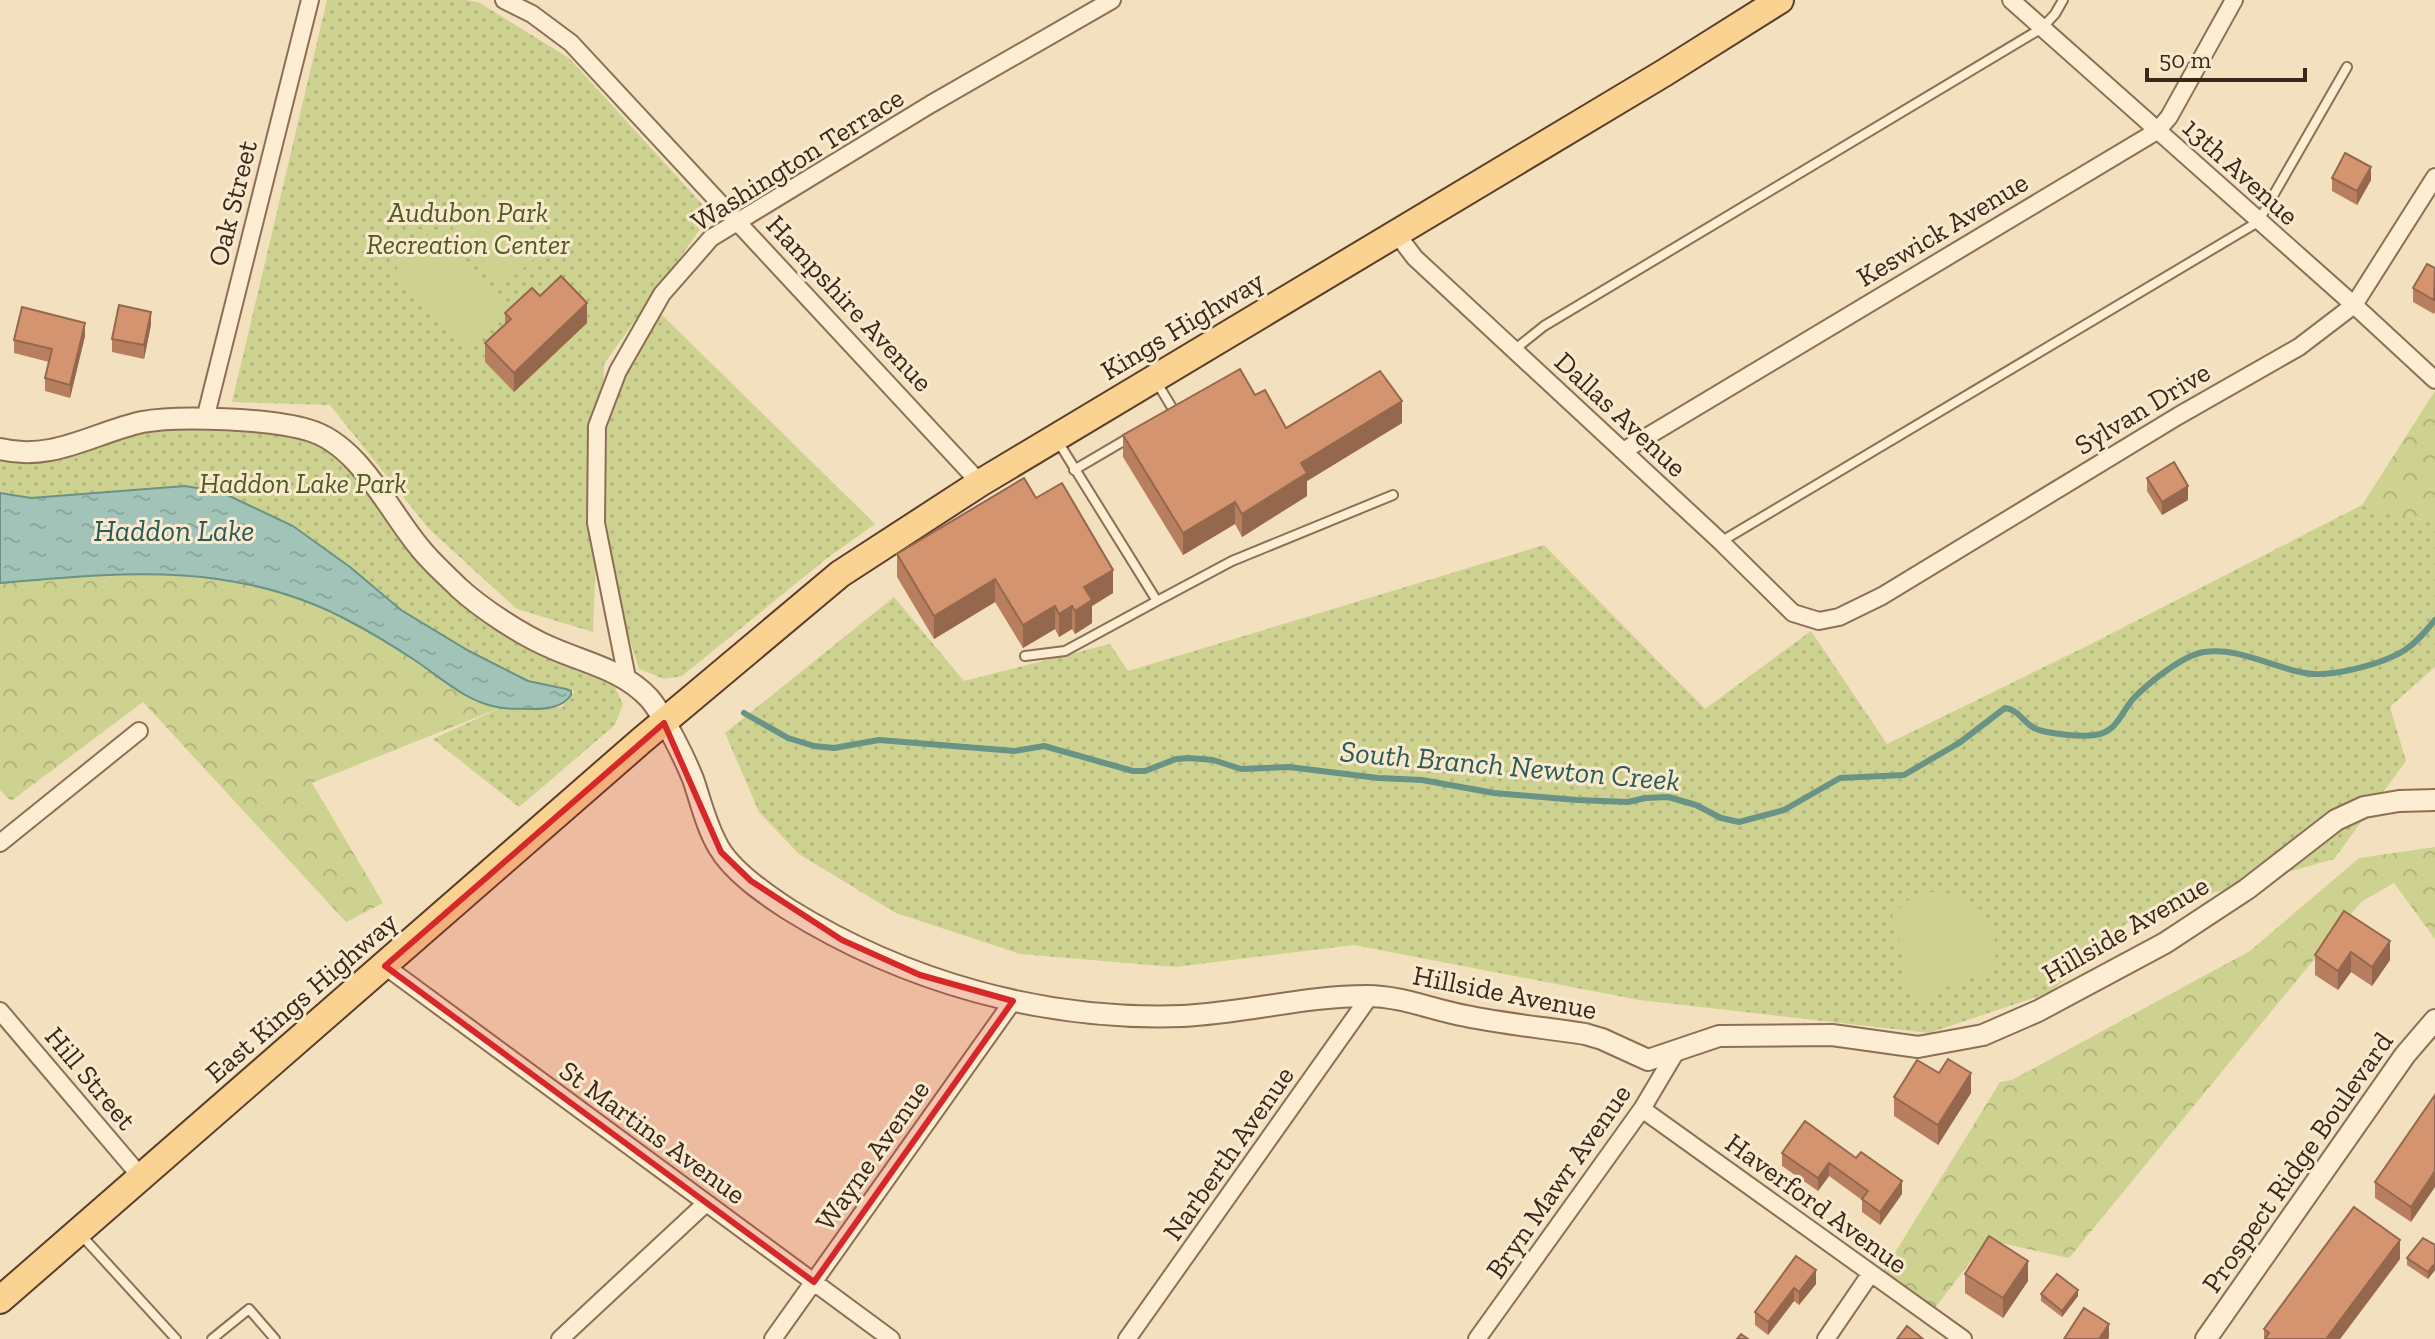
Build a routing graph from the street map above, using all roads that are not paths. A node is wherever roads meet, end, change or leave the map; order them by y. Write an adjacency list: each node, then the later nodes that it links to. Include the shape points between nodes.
1 (310, 0): 19 (street, Oak Street)
2 (504, 0): 12 (street, Hampshire Avenue, via 571,43)
3 (1112, 0): 12 (street, Washington Terrace)
4 (1780, 0): 14 (main road, Kings Highway)
5 (2011, 0): 8 (street, 13th Avenue)
6 (2063, 0): 8 (lane)
7 (2234, 0): 10 (street, Keswick Avenue)
8 (2042, 28): 10 (street, 13th Avenue); 16 (lane, via 1544,326)
9 (2347, 67): 13 (lane)
10 (2157, 131): 13 (street, 13th Avenue); 24 (street, Keswick Avenue)
11 (2435, 177): 15 (street, Sylvan Drive)
12 (739, 221): 26 (street, Hampshire Avenue); 32 (street, Washington Terrace, via 711,238 662,294 618,371 597,426 596,523)
13 (2258, 222): 15 (street, 13th Avenue); 28 (lane)
14 (1396, 233): 16 (street, Dallas Avenue, via 1415,258); 17 (main road, Kings Highway)
15 (2354, 305): 18 (street, 13th Avenue); 30 (street, Sylvan Drive, via 2299,347 1882,596)
16 (1514, 350): 24 (street, Dallas Avenue)
17 (1155, 379): 20 (lane, via 1174,411); 22 (main road, Kings Highway)
18 (2435, 380)
19 (205, 419): 23 (street, via 147,421 55,451 19,454); 32 (street, via 308,430 334,441 421,550 463,592 546,646)
20 (1162, 419)
21 (1137, 433): 25 (lane)
22 (1056, 439): 25 (lane); 26 (main road, Kings Highway)
23 (0, 449)
24 (1623, 451): 28 (street, Dallas Avenue)
25 (1074, 470): 29 (lane)
26 (980, 483): 33 (main road, Kings Highway, via 840,574)
27 (1393, 495): 29 (lane, via 1232,561)
28 (1721, 542): 30 (street, Dallas Avenue, via 1793,613)
29 (1157, 601): 31 (lane, via 1065,651)
30 (1819, 621)
31 (1025, 656)
32 (627, 678): 33 (street, Hillside Avenue, via 652,701)
33 (664, 723): 35 (main road, Kings Highway); 40 (street, Hillside Avenue, via 721,852 751,881 842,940 920,975)
34 (139, 731): 37 (street)
35 (642, 740): 38 (main road, East Kings Highway)
36 (2435, 800): 43 (street, Hillside Avenue, via 2364,807 2336,820 2247,889 2165,943 1983,1035 1918,1047 1832,1035 1719,1036)
37 (0, 843)
38 (385, 966): 45 (main road, East Kings Highway); 46 (street, St Martins Avenue)
39 (1370, 996): 40 (street, Hillside Avenue, via 1186,1016 1077,1011); 43 (street, Hillside Avenue, via 1585,1034 1648,1060); 57 (street, Narberth Avenue)
40 (1013, 1001): 49 (street, Wayne Avenue)
41 (0, 1011): 45 (street, Hill Street)
42 (2435, 1020): 61 (street, Prospect Ridge Boulevard)
43 (1677, 1050): 44 (street, Bryn Mawr Avenue)
44 (1642, 1109): 48 (street, Haverford Avenue); 58 (street, Bryn Mawr Avenue)
45 (142, 1178): 47 (main road, East Kings Highway)
46 (705, 1204): 49 (street, St Martins Avenue); 54 (street)
47 (79, 1232): 50 (main road, East Kings Highway); 51 (lane)
48 (1871, 1273): 59 (street); 60 (street, Haverford Avenue)
49 (814, 1282): 55 (street, Wayne Avenue); 56 (street, St Martins Avenue)
50 (0, 1300)
51 (176, 1339)
52 (212, 1339): 53 (lane, via 249,1309)
53 (275, 1339)
54 (560, 1339)
55 (773, 1339)
56 (891, 1339)
57 (1127, 1339)
58 (1477, 1339)
59 (1826, 1339)
60 (1963, 1339)
61 (2206, 1339)

